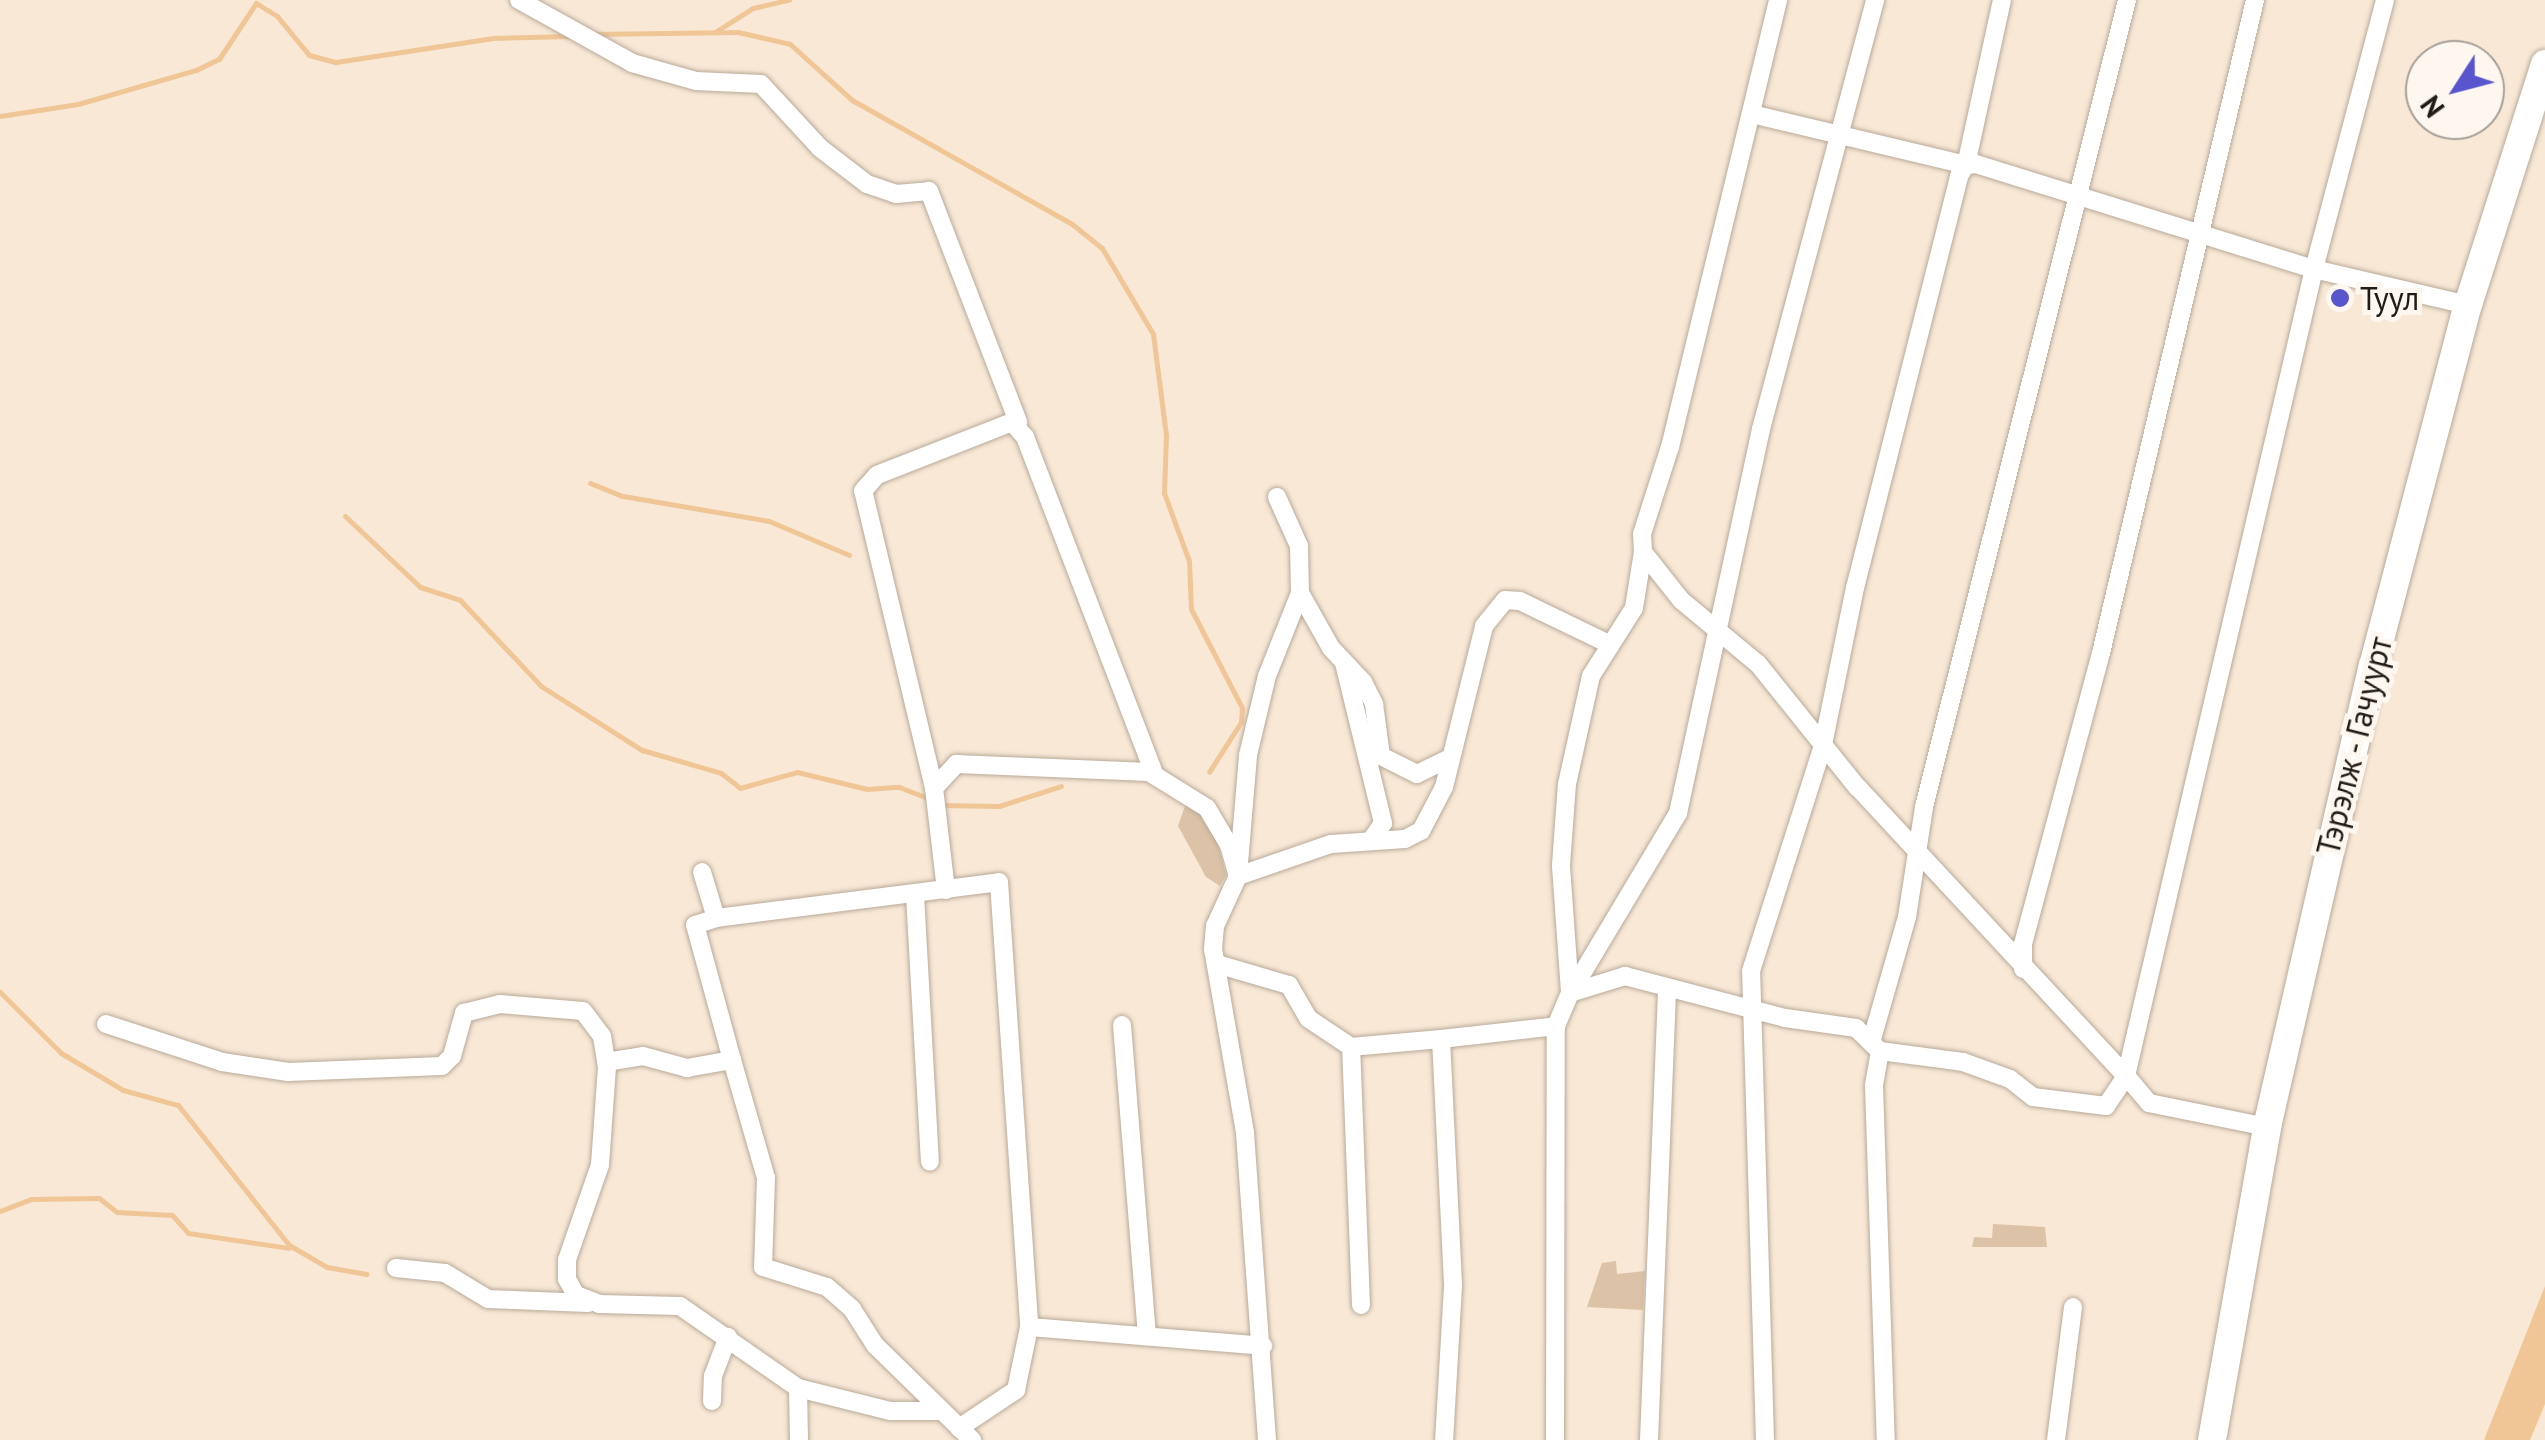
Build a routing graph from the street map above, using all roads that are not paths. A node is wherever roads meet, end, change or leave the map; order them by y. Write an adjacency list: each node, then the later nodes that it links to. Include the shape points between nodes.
1 (519, 0): 16 (street, via 632,63 696,81 760,84 820,148 867,184 896,194 929,191)
2 (1778, 0): 9 (street)
3 (1875, 0): 10 (street)
4 (2002, 0): 11 (street)
5 (2127, 0): 12 (street)
6 (2254, 0): 13 (street)
7 (2385, 0): 14 (street)
8 (2545, 64): 15 (main road, Тэрэлж - Гачуурт)
9 (1752, 114): 10 (street); 18 (street, via 1670,447 1642,534)
10 (1840, 138): 11 (street); 20 (street, via 1761,429 1720,608)
11 (1966, 165): 12 (street); 23 (street, via 1893,432)
12 (2078, 192): 13 (street); 28 (street, via 2076,222)
13 (2198, 230): 14 (street); 35 (street, via 2102,653 2023,944)
14 (2314, 269): 15 (street); 47 (street)
15 (2468, 305): 48 (main road, Тэрэлж - Гачуурт, via 2364,702)
16 (1018, 422): 25 (street); 26 (street, via 876,475 863,491)
17 (1276, 497): 19 (street, via 1300,546)
18 (1643, 552): 20 (street, via 1681,600); 21 (street, via 1634,608)
19 (1300, 593): 22 (street); 29 (street, via 1267,676 1248,755)
20 (1721, 633): 23 (street, via 1758,664); 37 (street, via 1678,813)
21 (1609, 644): 24 (street, via 1505,600 1484,626); 37 (street, via 1590,676 1566,784 1561,865)
22 (1344, 663): 24 (street, via 1374,704 1381,756 1391,766 1432,773); 27 (street, via 1382,823)
23 (1823, 745): 28 (street); 38 (street, via 1752,971)
24 (1450, 758): 27 (street, via 1444,787 1420,832)
25 (1155, 775): 26 (street, via 1116,767 956,764); 29 (street, via 1207,808)
26 (934, 788): 31 (street)
27 (1371, 840): 29 (street)
28 (1914, 848): 35 (street); 43 (street, via 1918,866)
29 (1238, 870): 34 (street, via 1215,926)
30 (702, 872): 33 (street)
31 (946, 890): 32 (street); 54 (street, via 999,882)
32 (915, 895): 33 (street); 49 (street)
33 (716, 918): 45 (street, via 694,925)
34 (1217, 964): 44 (street, via 1289,985 1309,1019); 57 (street, via 1245,1133)
35 (2023, 969): 47 (street)
36 (1668, 990): 37 (street, via 1625,976); 38 (street); 66 (street)
37 (1570, 993): 41 (street)
38 (1750, 1006): 43 (street, via 1785,1018 1826,1019); 67 (street)
39 (106, 1024): 46 (street, via 222,1062 288,1072 442,1066 452,1056 464,1013 500,1004 544,1006 583,1011 602,1036)
40 (1122, 1025): 55 (street)
41 (1556, 1026): 42 (street); 65 (street)
42 (1442, 1039): 44 (street); 64 (street, via 1453,1286)
43 (1876, 1045): 47 (street, via 1962,1062 2010,1079 2034,1097 2078,1104 2106,1106); 68 (street)
44 (1351, 1048): 52 (street)
45 (732, 1060): 46 (street, via 687,1068 643,1056); 60 (street, via 766,1178 762,1267 827,1287)
46 (606, 1062): 51 (street, via 600,1165 567,1260 576,1294)
47 (2126, 1076): 48 (street, via 2149,1103)
48 (2267, 1127): 70 (main road, Тэрэлж - Гачуурт)
49 (930, 1162)
50 (396, 1268): 51 (street, via 446,1273 488,1299 522,1306)
51 (599, 1304): 56 (street, via 680,1306)
52 (1361, 1304)
53 (2073, 1306): 69 (street)
54 (1029, 1327): 55 (street); 61 (street, via 1016,1390)
55 (1147, 1336): 57 (street)
56 (728, 1337): 58 (street); 59 (street)
57 (1264, 1346): 63 (street)
58 (798, 1388): 60 (street, via 890,1411); 62 (street)
59 (712, 1400)
60 (942, 1412): 61 (street)
61 (965, 1434)
62 (800, 1440)
63 (1267, 1440)
64 (1444, 1440)
65 (1555, 1440)
66 (1649, 1440)
67 (1764, 1440)
68 (1886, 1440)
69 (2056, 1440)
70 (2212, 1440)

